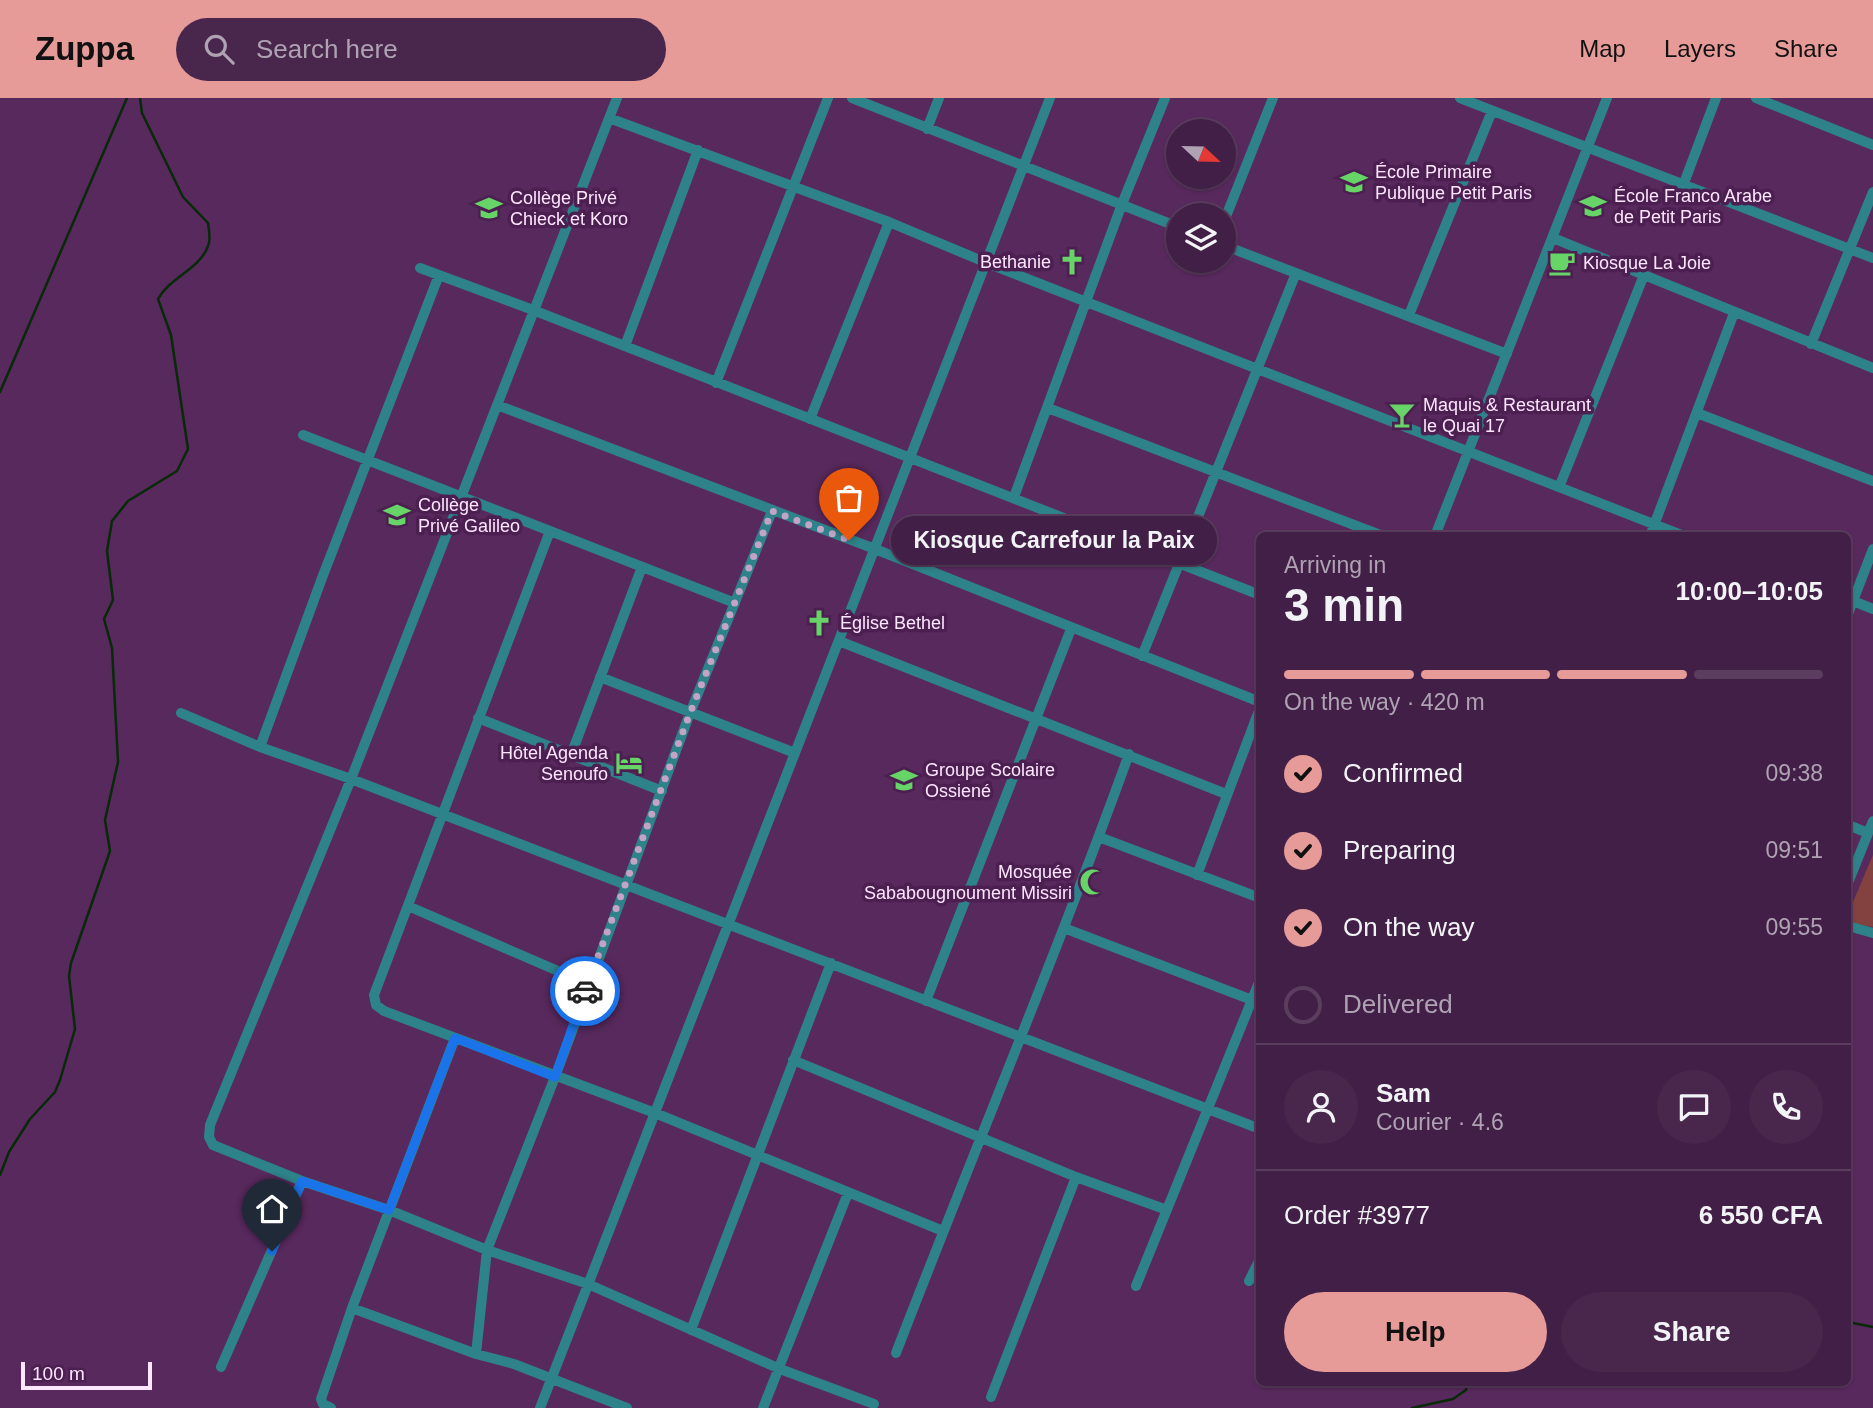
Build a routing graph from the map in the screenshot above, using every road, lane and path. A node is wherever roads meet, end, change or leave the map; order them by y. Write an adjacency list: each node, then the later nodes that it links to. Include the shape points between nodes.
1 (617, 98): 13 (street)
2 (828, 98): 20 (street)
3 (852, 98): 14 (street)
4 (939, 98): 14 (street)
5 (1050, 98): 18 (street)
6 (1165, 98): 23 (street)
7 (1273, 98): 22 (street)
8 (1460, 98): 12 (street)
9 (1607, 98): 16 (street)
10 (1716, 98): 19 (street)
11 (1756, 98): 15 (street)
12 (1492, 111): 16 (street); 38 (street)
13 (609, 118): 17 (street); 36 (street)
14 (927, 130): 18 (street)
15 (1873, 145)
16 (1588, 147): 19 (street); 26 (street)
17 (698, 150): 20 (street); 40 (street)
18 (1023, 165): 23 (street); 30 (street)
19 (1684, 183): 27 (street)
20 (795, 188): 24 (street); 44 (street)
21 (1873, 192): 27 (street)
22 (1231, 203)
23 (1122, 204): 25 (street); 35 (street)
24 (889, 222): 30 (street); 48 (street)
25 (1166, 222)
26 (1553, 238): 34 (street); 41 (street)
27 (1850, 249): 29 (street); 39 (street)
28 (1236, 250): 32 (street)
29 (1873, 258)
30 (986, 263): 35 (street); 51 (street)
31 (419, 268): 33 (street)
32 (1296, 273): 38 (street); 42 (street)
33 (439, 275): 36 (street); 52 (street)
34 (1644, 275): 37 (street); 55 (street)
35 (1088, 302): 42 (street); 46 (street)
36 (533, 310): 40 (street); 45 (street)
37 (1734, 313): 39 (street); 47 (street)
38 (1409, 315): 41 (street)
39 (1811, 344): 43 (street)
40 (625, 346): 44 (street)
41 (1507, 354): 50 (street)
42 (1259, 367): 50 (street); 53 (street)
43 (1873, 368)
44 (716, 383): 48 (street)
45 (497, 405): 56 (street); 58 (street)
46 (1048, 408): 53 (street); 57 (street)
47 (1697, 413): 54 (street); 59 (street)
48 (810, 419): 51 (street)
49 (303, 435): 52 (street)
50 (1469, 449): 55 (street); 62 (street)
51 (911, 458): 57 (street); 65 (street)
52 (368, 461): 56 (street); 83 (street)
53 (1217, 473): 61 (street); 67 (street)
54 (1873, 481)
55 (1560, 485): 59 (street)
56 (462, 497): 60 (street); 87 (street)
57 (1014, 497): 67 (street)
58 (772, 511): 65 (street); 71 (street)
59 (1655, 524): 63 (street); 64 (street)
60 (550, 531): 68 (street); 80 (street)
61 (1372, 532)
62 (1437, 532)
63 (1652, 532)
64 (1674, 532)
65 (875, 549): 73 (street); 74 (street)
66 (1873, 549): 70 (street)
67 (1178, 564): 69 (street); 75 (street)
68 (642, 567): 71 (street); 76 (street)
69 (1256, 594)
70 (1851, 600): 72 (street)
71 (735, 603): 79 (street)
72 (1873, 609)
73 (1071, 629): 75 (street); 82 (street)
74 (839, 641): 82 (street); 84 (street)
75 (1142, 656): 77 (street)
76 (600, 677): 79 (street); 86 (street)
77 (1256, 700)
78 (181, 713): 83 (street)
79 (690, 713): 84 (street); 88 (street)
80 (478, 718): 86 (street); 90 (street)
81 (1256, 718): 89 (street)
82 (1035, 720): 85 (street); 108 (street)
83 (260, 747): 87 (street)
84 (795, 753): 100 (street)
85 (1129, 754): 89 (street); 94 (street)
86 (571, 755): 88 (street)
87 (351, 779): 90 (street); 119 (street, via 208,1137 213,1145)
88 (662, 791): 97 (street)
89 (1226, 794): 95 (street)
90 (441, 815): 97 (street); 99 (street)
91 (1873, 821): 93 (street)
92 (1851, 826): 93 (street)
93 (1868, 833): 96 (street)
94 (1099, 837): 95 (street); 102 (street)
95 (1197, 875): 98 (street)
96 (1851, 876)
97 (627, 885): 100 (street); 105 (street)
98 (1256, 897)
99 (408, 906): 105 (street); 109 (street, via 374,995 376,1004)
100 (729, 924): 104 (street); 114 (street)
101 (1851, 927): 103 (street)
102 (1064, 928): 107 (street); 110 (street)
103 (1873, 933)
104 (831, 963): 108 (street); 111 (street)
105 (588, 984): 112 (street)
106 (1256, 990): 107 (street)
107 (1252, 1000): 113 (street)
108 (926, 1001): 110 (street)
109 (455, 1038): 112 (street); 121 (street)
110 (1021, 1039): 113 (street); 116 (street)
111 (793, 1060): 116 (street); 117 (street)
112 (555, 1077): 114 (street); 124 (street)
113 (1208, 1109): 115 (street); 122 (street)
114 (655, 1113): 117 (street); 127 (street)
115 (1256, 1127)
116 (980, 1135): 118 (street); 123 (street)
117 (756, 1155): 120 (street); 130 (street)
118 (1076, 1177): 122 (street); 136 (street)
119 (302, 1181): 121 (street); 133 (street)
120 (848, 1193): 123 (street); 134 (street)
121 (389, 1210): 124 (street); 129 (street)
122 (1167, 1210): 128 (street)
123 (943, 1230): 131 (street)
124 (487, 1250): 127 (street); 132 (street)
125 (1256, 1268): 126 (street)
126 (1250, 1281)
127 (588, 1284): 130 (street); 135 (street)
128 (1136, 1286)
129 (352, 1308): 132 (street); 138 (street, via 321,1399)
130 (691, 1329): 134 (street)
131 (896, 1353)
132 (476, 1354): 135 (street)
133 (221, 1367)
134 (780, 1368): 137 (street); 141 (street)
135 (550, 1378): 139 (street); 140 (street)
136 (990, 1397)
137 (874, 1404)
138 (331, 1408)
139 (540, 1408)
140 (627, 1408)
141 (763, 1408)

